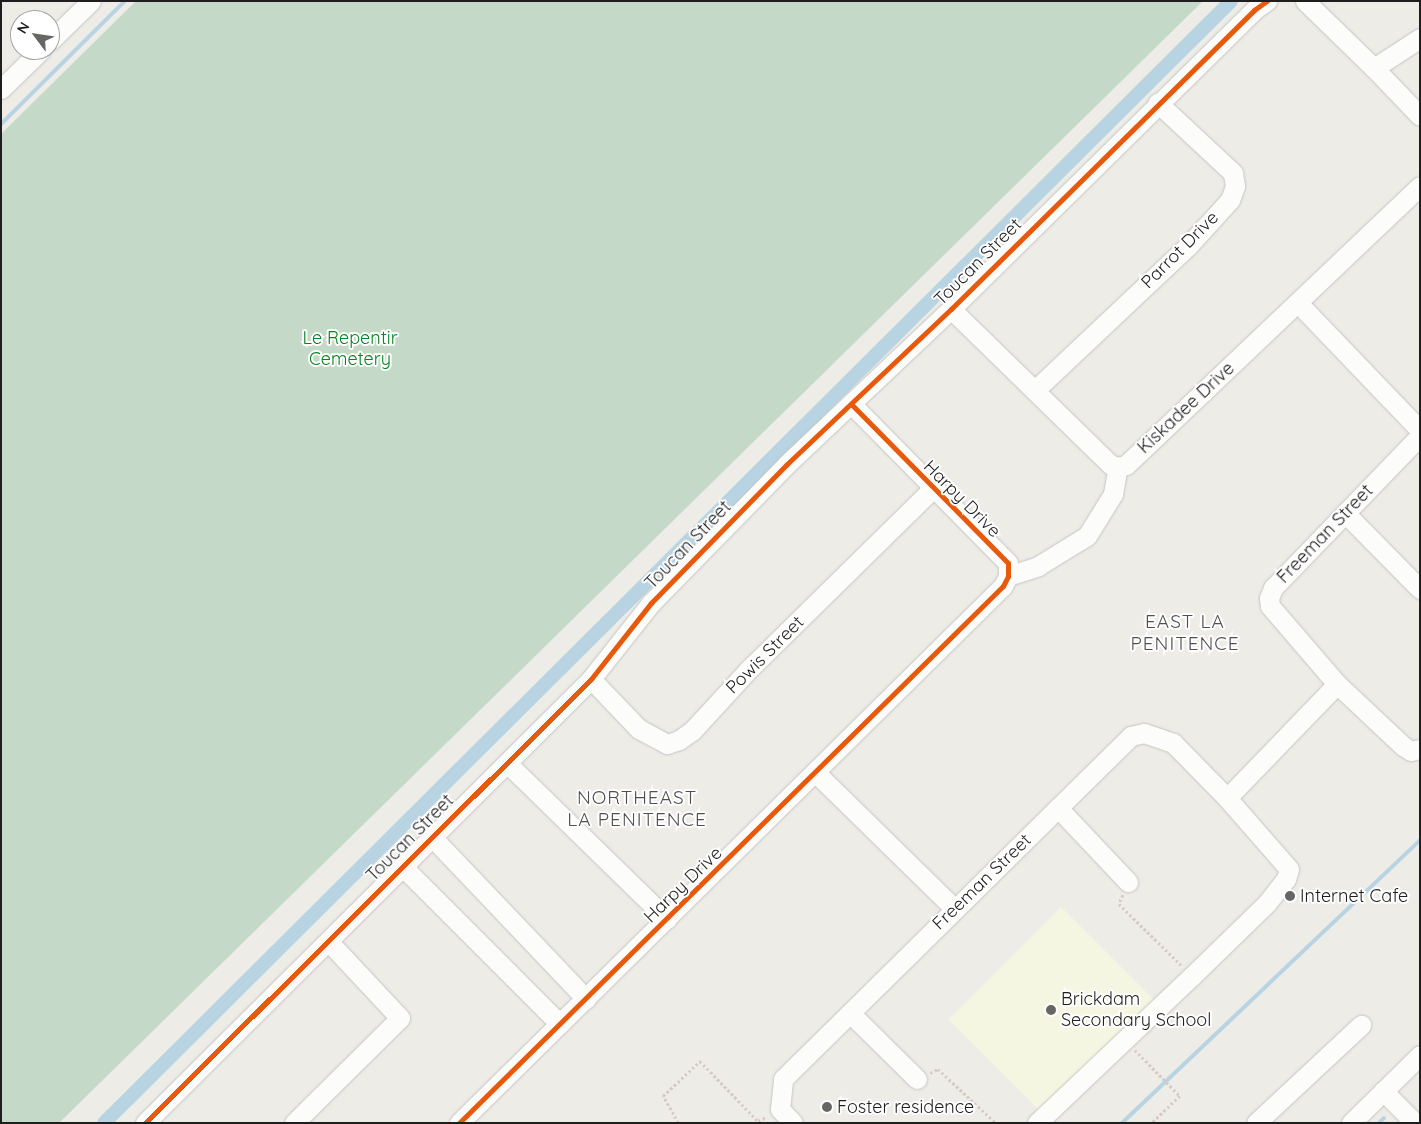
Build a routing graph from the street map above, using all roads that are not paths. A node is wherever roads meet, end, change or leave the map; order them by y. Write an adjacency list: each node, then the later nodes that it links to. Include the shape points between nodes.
1 (90, 1): 4 (street)
2 (1267, 1): 9 (street, Toucan Street)
3 (1305, 1): 7 (street)
4 (60, 31)
5 (1420, 38): 7 (street)
6 (31, 60): 8 (street)
7 (1374, 68): 10 (street)
8 (1, 89)
9 (1158, 103): 13 (street, Toucan Street); 14 (street, Parrot Drive, via 1233,173 1235,186 1230,200 1188,246)
10 (1420, 116)
11 (1420, 186): 12 (street, Kiskadee Drive)
12 (1298, 303): 16 (street); 18 (street, Kiskadee Drive, via 1126,465)
13 (951, 309): 14 (street); 15 (street, Toucan Street)
14 (1035, 390): 18 (street, via 1111,465)
15 (851, 404): 19 (street, Harpy Drive); 23 (street, Toucan Street, via 651,603)
16 (1420, 430)
17 (1420, 436): 20 (street, Freeman Street)
18 (1118, 467): 21 (street, via 1113,494 1087,536 1038,566)
19 (932, 488): 21 (street, Harpy Drive, via 1008,564); 23 (street, Powis Street, via 749,669 692,731 679,740 668,744 639,729)
20 (1345, 513): 22 (street); 24 (street, Freeman Street, via 1273,588 1269,598 1270,606)
21 (1008, 576): 27 (street, Harpy Drive, via 995,598)
22 (1420, 589)
23 (590, 679): 26 (street, Toucan Street)
24 (1337, 684): 25 (street, Freeman Street, via 1403,746 1411,752); 28 (street)
25 (1420, 749)
26 (508, 764): 30 (street, Toucan Street); 34 (street)
27 (816, 773): 33 (street); 34 (street, Harpy Drive)
28 (1227, 798): 29 (street, Freeman Street, via 1172,743 1144,733 1131,736); 47 (street, Freeman Street, via 1289,869 1286,879 1267,903)
29 (1058, 808): 32 (street); 33 (street, Freeman Street)
30 (431, 836): 31 (street, Toucan Street); 36 (street)
31 (402, 866): 35 (street, Toucan Street); 38 (street)
32 (1128, 882)
33 (954, 908): 37 (street, Freeman Street)
34 (667, 919): 36 (street, Harpy Drive)
35 (328, 942): 43 (street, Toucan Street); 44 (street, via 400,1018)
36 (586, 999): 38 (street, Harpy Drive)
37 (850, 1013): 41 (street); 46 (street, Freeman Street, via 783,1079 780,1109)
38 (560, 1024): 45 (street, Harpy Drive)
39 (1361, 1024): 48 (street)
40 (1420, 1055): 42 (street)
41 (917, 1079)
42 (1383, 1091): 49 (street); 50 (street)
43 (155, 1119)
44 (294, 1123)
45 (459, 1123)
46 (794, 1123)
47 (1037, 1123)
48 (1256, 1123)
49 (1351, 1123)
50 (1414, 1123)

